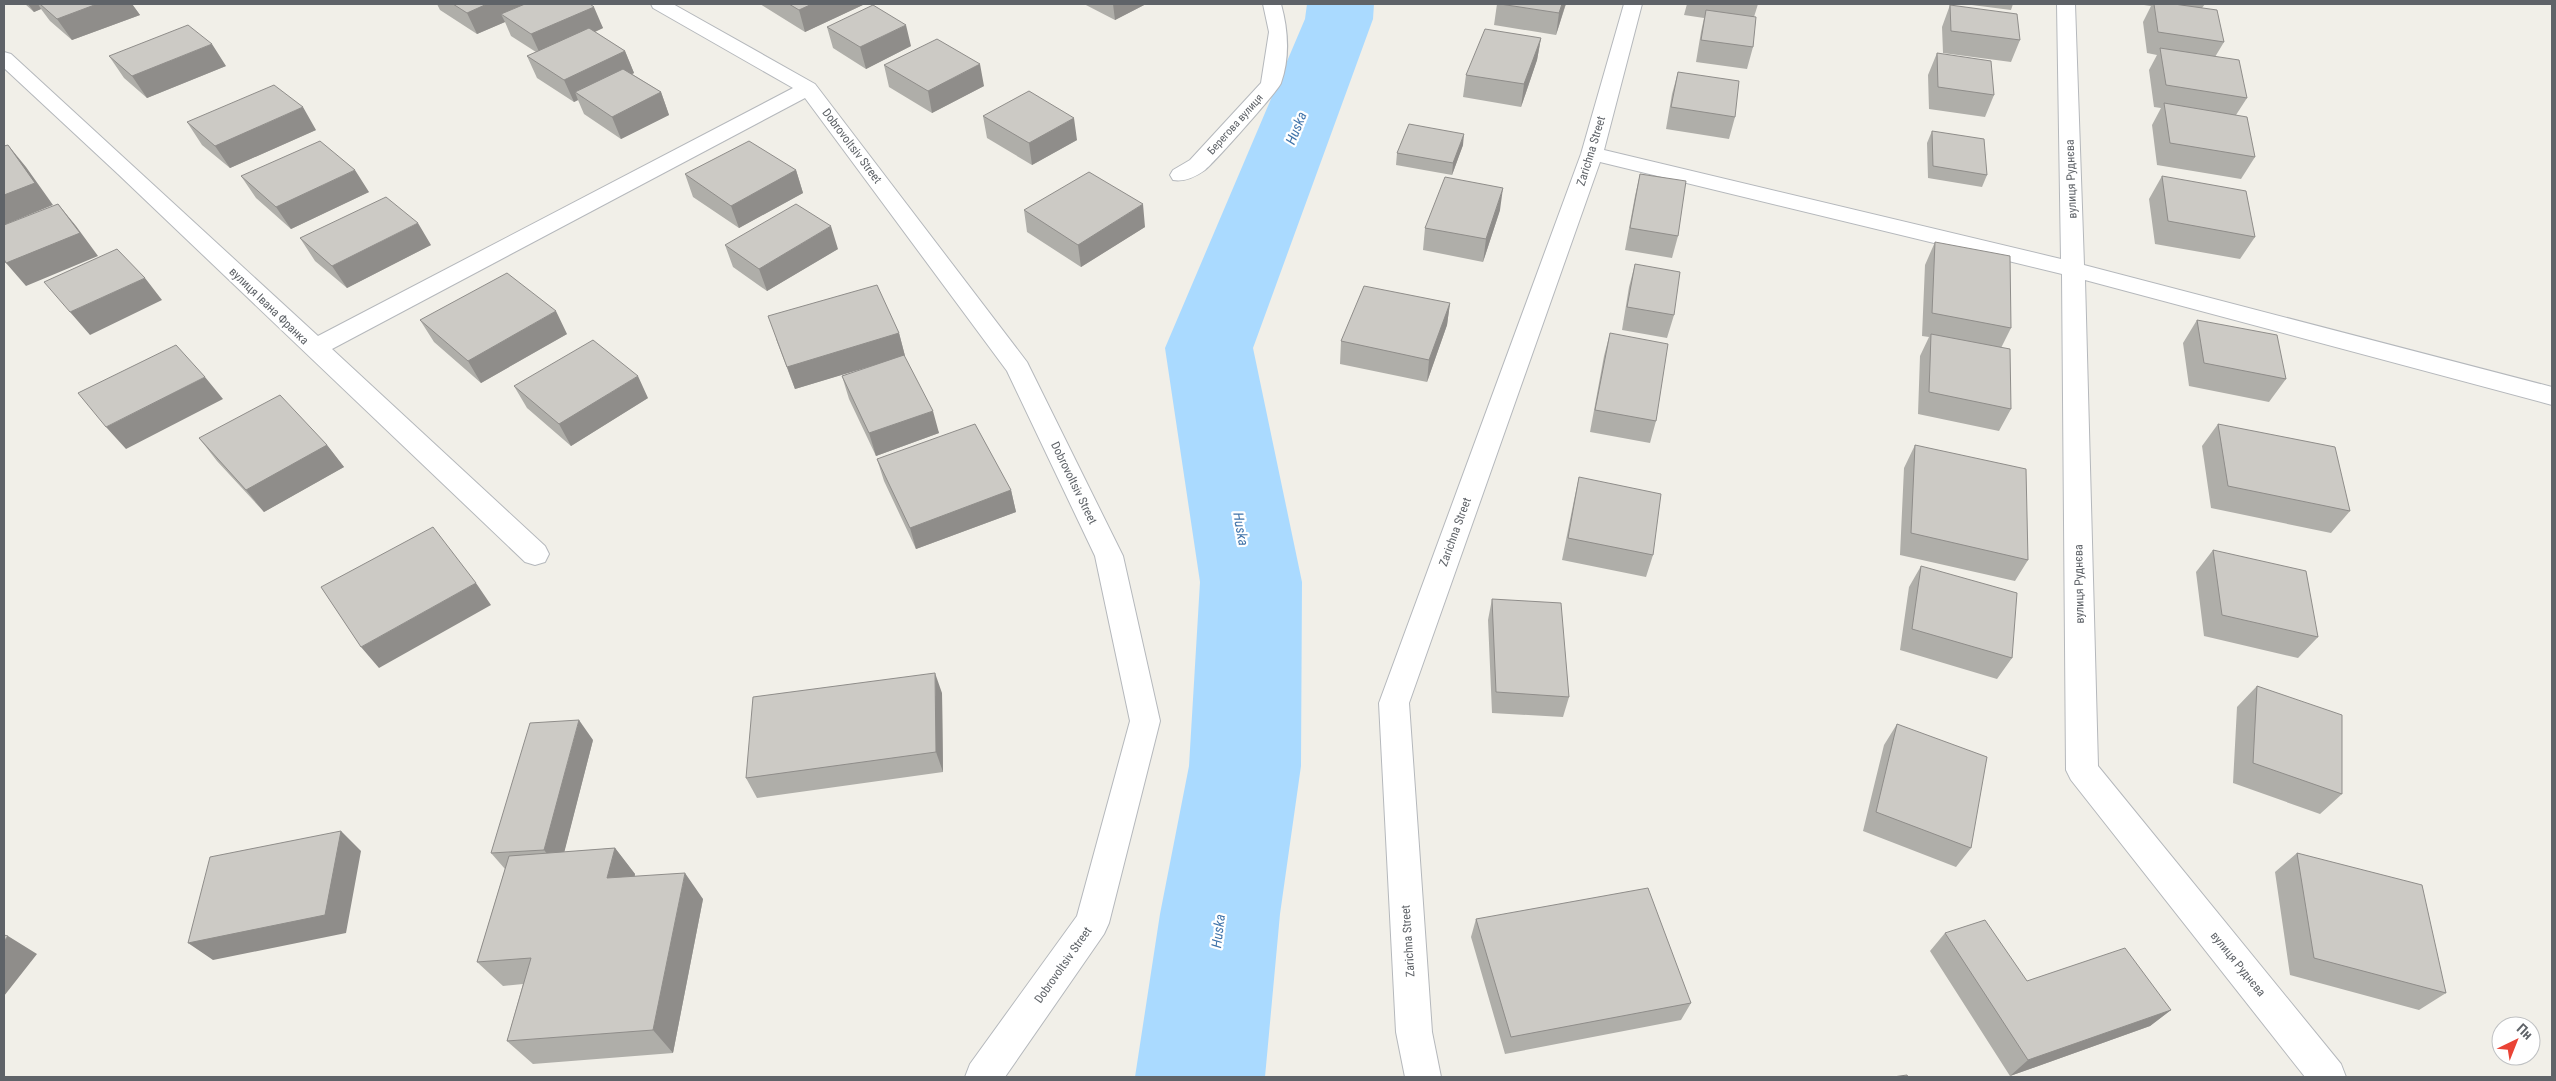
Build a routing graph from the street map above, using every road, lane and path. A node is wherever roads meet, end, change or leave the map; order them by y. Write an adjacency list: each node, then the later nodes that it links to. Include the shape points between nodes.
1 (660, 4): 6 (street, Dobrovoltsiv Street)
2 (1272, 4): 8 (street, Берегова вулиця, via 1279,32 1271,84 1198,164)
3 (1633, 4): 7 (street, Zarichna Street)
4 (2066, 4): 9 (street, вулиця Руднєва)
5 (4, 58): 10 (street, вулиця Івана Франка)
6 (808, 88): 10 (street); 13 (street, Dobrovoltsiv Street, via 1018,368 1109,556 1145,721 1092,923)
7 (1592, 154): 9 (street); 14 (street, Zarichna Street, via 1394,703 1414,1032)
8 (1181, 175)
9 (2073, 269): 11 (street); 15 (street, вулиця Руднєва, via 2082,770)
10 (314, 348): 12 (street, вулиця Івана Франка)
11 (2552, 396)
12 (534, 554)
13 (983, 1077)
14 (1423, 1077)
15 (2328, 1077)

